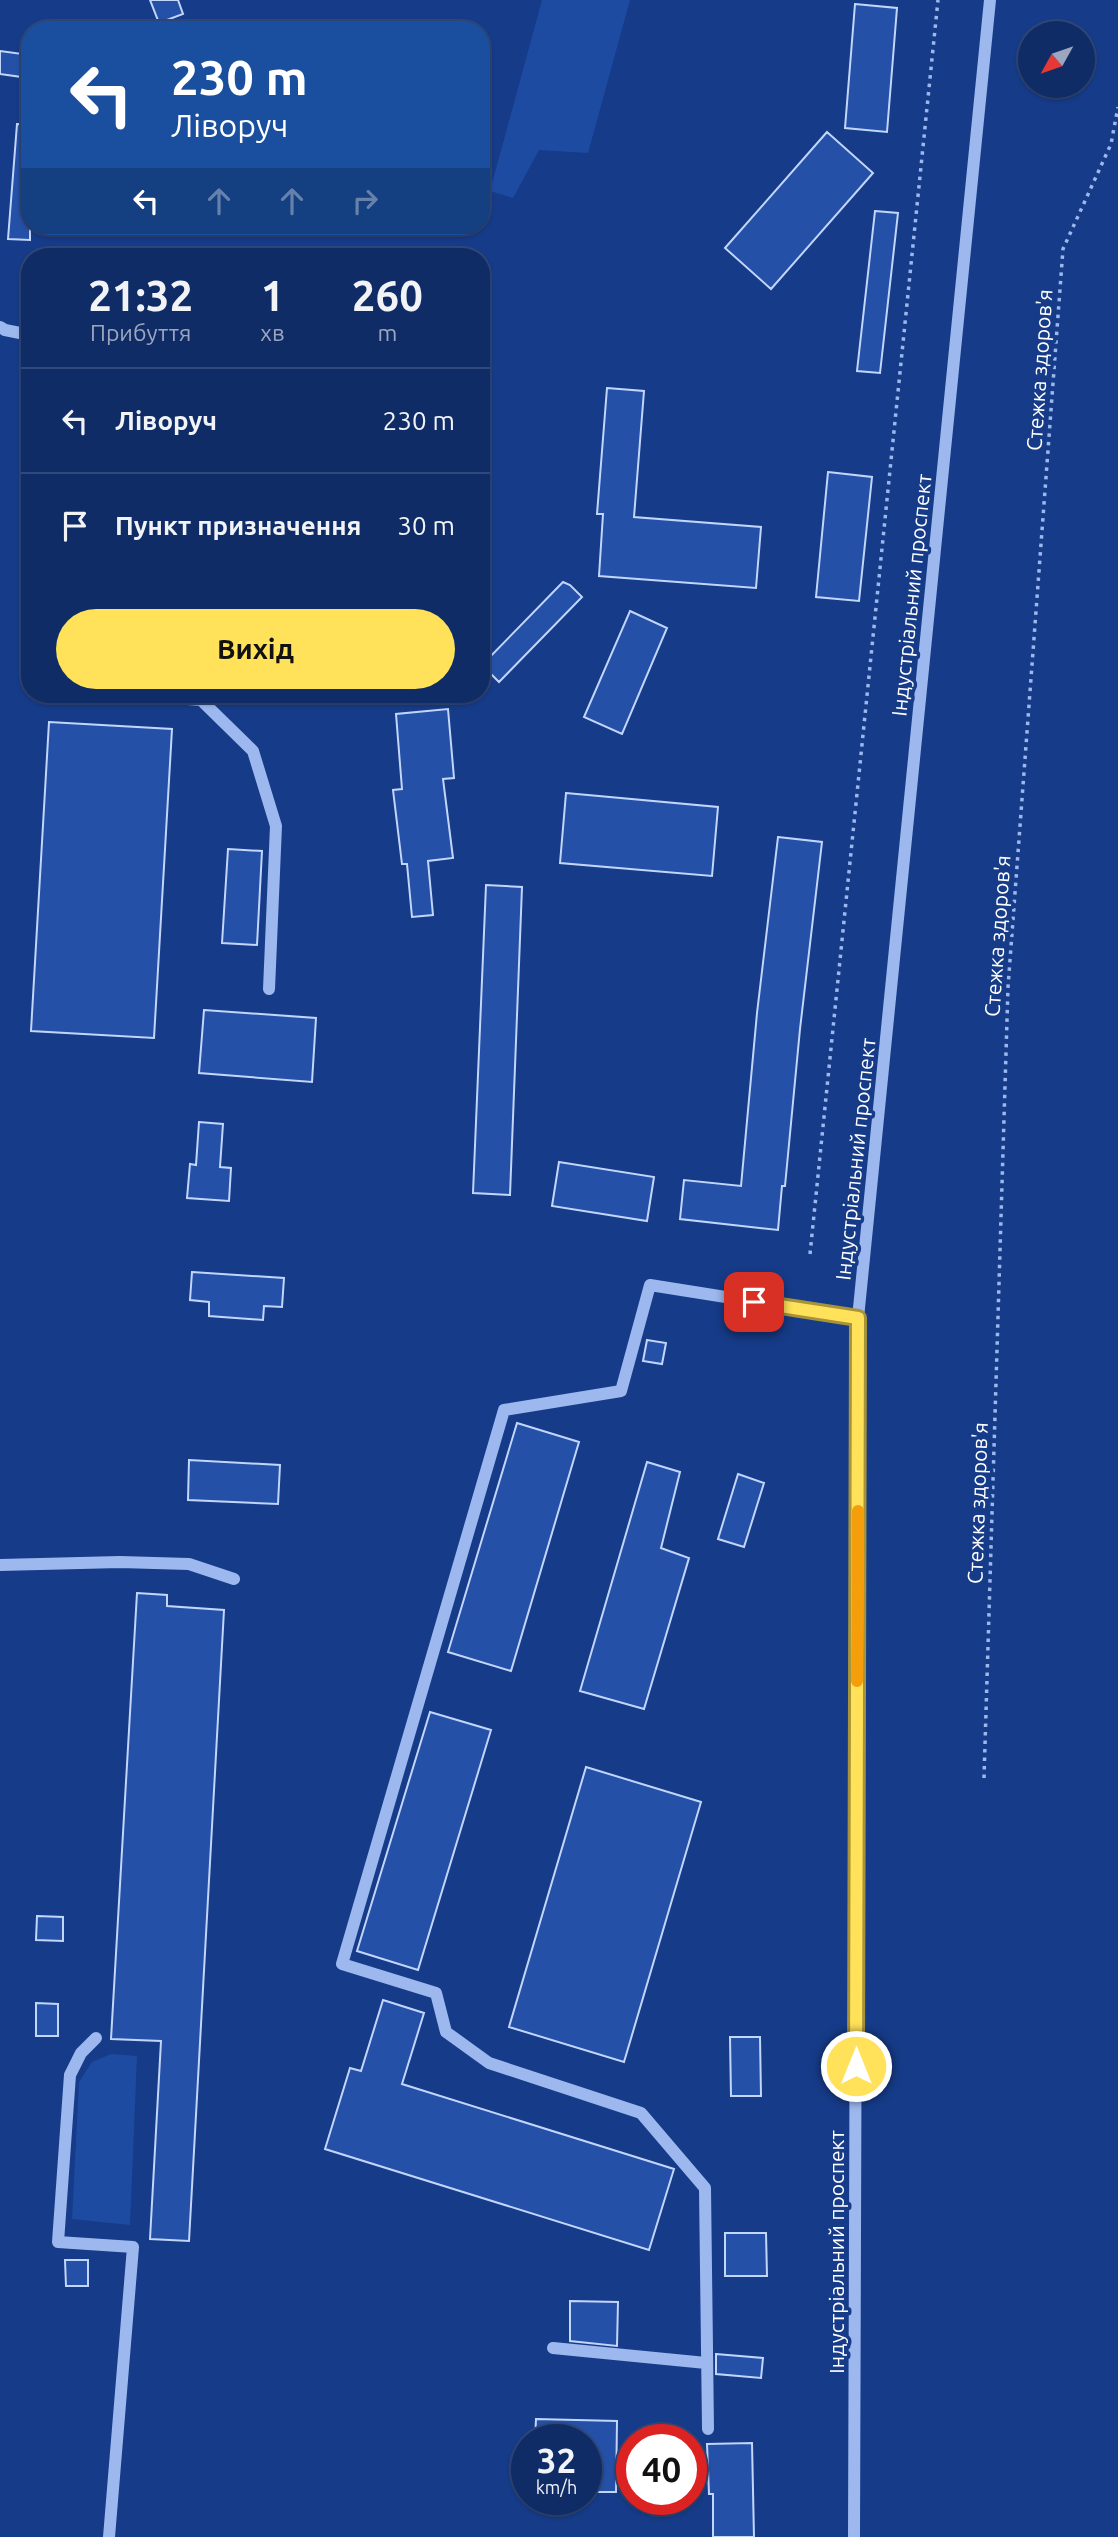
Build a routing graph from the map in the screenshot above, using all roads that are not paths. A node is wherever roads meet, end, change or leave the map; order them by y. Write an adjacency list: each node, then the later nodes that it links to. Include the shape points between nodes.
1 (990, 0): 6 (street, Індустріальний проспект)
2 (0, 327): 3 (street)
3 (21, 333)
4 (204, 703): 5 (street, via 253,751 276,826)
5 (269, 989)
6 (858, 1318): 11 (street, via 650,1285 621,1391 504,1410 342,1964 436,1993 446,2032 489,2063 641,2113 705,2188); 14 (street, Індустріальний проспект)
7 (0, 1565): 8 (street, via 189,1564)
8 (234, 1579)
9 (96, 2038): 13 (street, via 69,2075 58,2242 133,2247)
10 (553, 2348): 11 (street)
11 (706, 2363): 12 (street)
12 (708, 2429)
13 (108, 2537)
14 (854, 2537)

